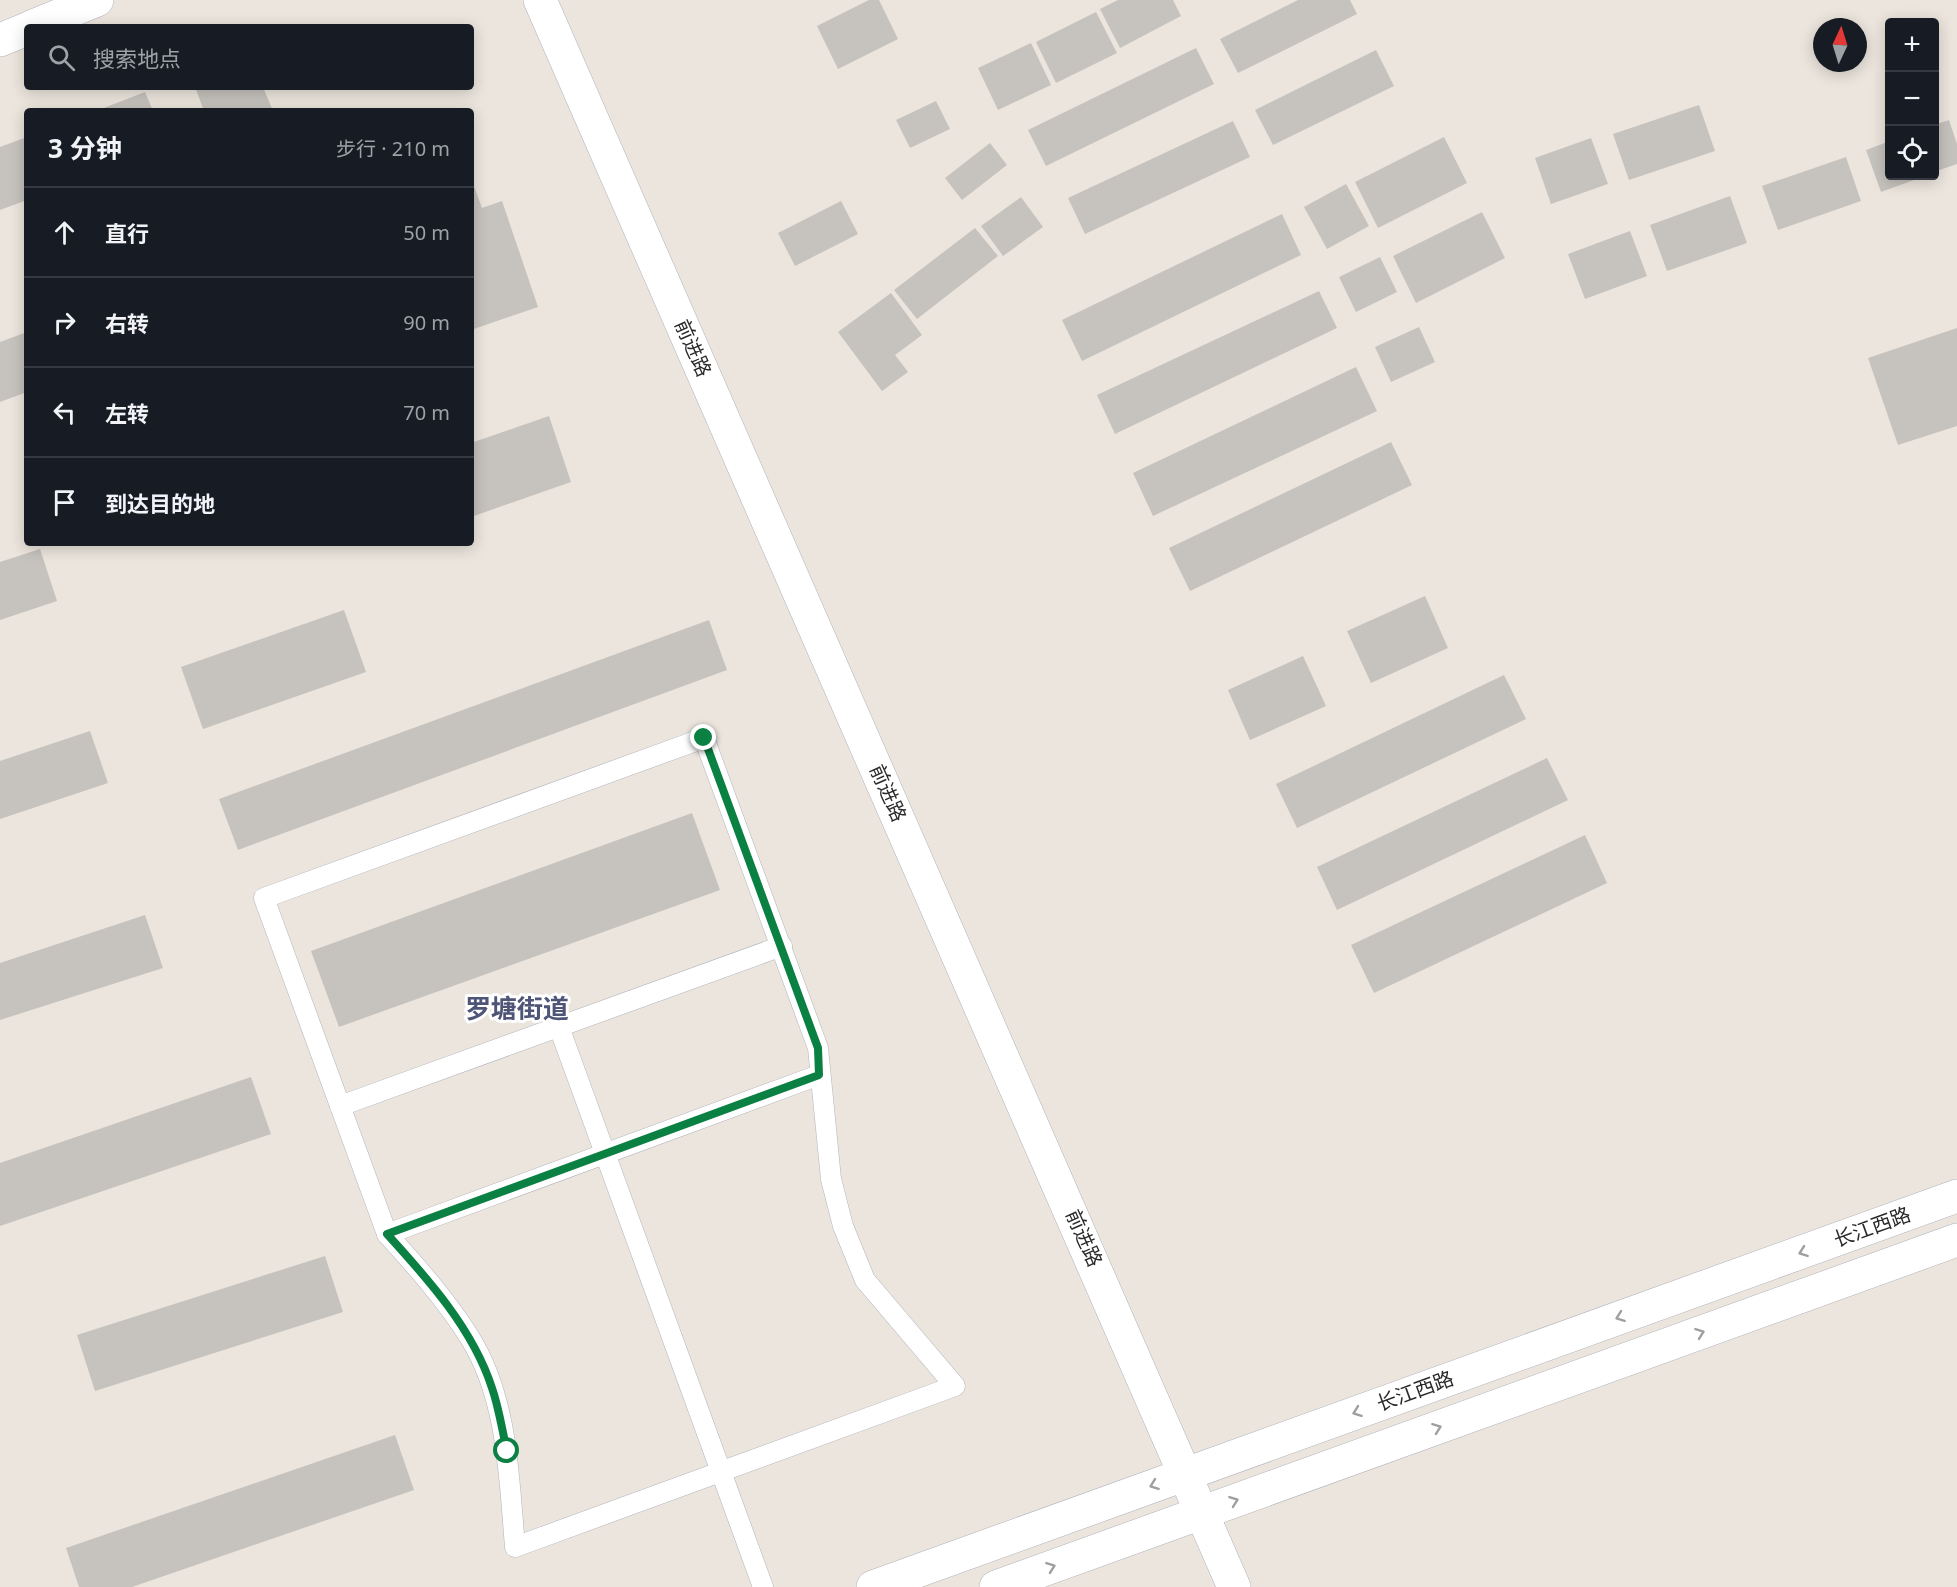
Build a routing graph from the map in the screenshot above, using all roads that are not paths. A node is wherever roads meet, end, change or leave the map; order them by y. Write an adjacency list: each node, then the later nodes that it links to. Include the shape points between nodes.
1 (97, 0): 3 (main road)
2 (540, 0): 14 (main road, 前进路)
3 (39, 24)
4 (24, 30): 5 (main road)
5 (0, 39)
6 (782, 946): 7 (lane); 8 (lane, via 818,1048); 9 (lane, via 704,738 264,898)
7 (559, 1027): 9 (lane); 10 (lane)
8 (819, 1075): 10 (lane); 12 (lane, via 831,1179 843,1226 865,1280 954,1386 515,1547 507,1451 492,1388 471,1339)
9 (340, 1106): 12 (lane)
10 (605, 1154): 12 (lane); 16 (lane)
11 (1957, 1196): 14 (main road, 长江西路, one-way to 14)
12 (387, 1234)
13 (1957, 1240): 15 (main road, 长江西路, one-way to 13)
14 (1186, 1473): 15 (main road, 前进路); 17 (main road, 长江西路, one-way to 17)
15 (1203, 1512): 18 (main road, 长江西路, one-way to 15); 19 (main road, 前进路)
16 (763, 1587)
17 (873, 1587)
18 (996, 1587)
19 (1234, 1587)

